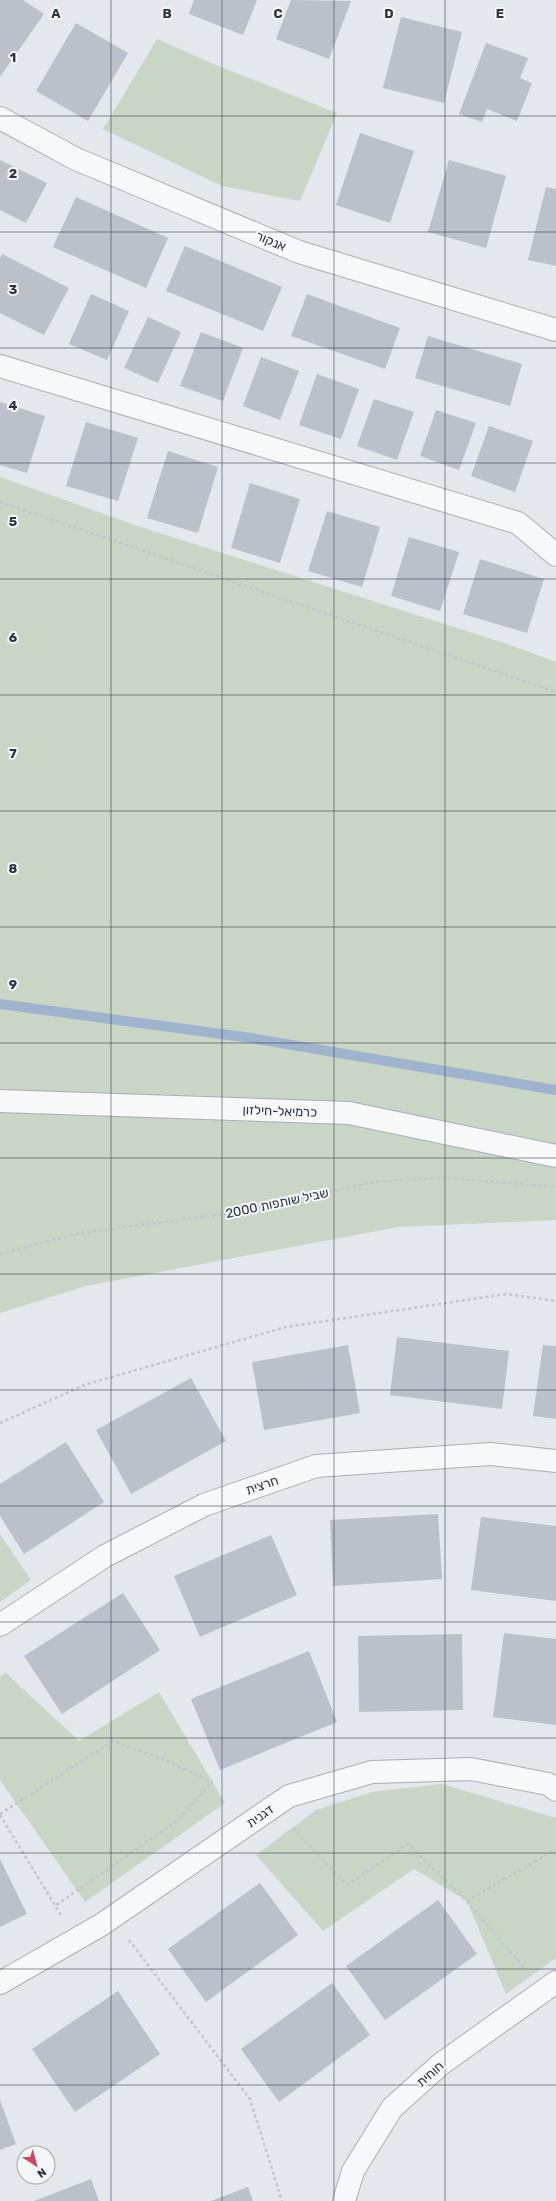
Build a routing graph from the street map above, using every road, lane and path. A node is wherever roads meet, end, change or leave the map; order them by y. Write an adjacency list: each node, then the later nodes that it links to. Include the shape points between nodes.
1 (0, 118): 2 (street, אנקור, via 76,159 299,252)
2 (555, 332)
3 (0, 366): 5 (street, via 518,522)
4 (0, 502): 6 (path)
5 (556, 555)
6 (556, 692)
7 (0, 1101): 8 (street, כרמיאל-חילזון, via 349,1113)
8 (556, 1156)
9 (556, 1187): 10 (path, שביל שותפות 2000, via 447,1178 380,1181 232,1213 80,1232)
10 (0, 1254)
11 (556, 1300): 12 (path, via 506,1294 286,1327 84,1385)
12 (0, 1423)
13 (556, 1461): 14 (street, חרצית, via 490,1454 316,1466 204,1505 105,1556)
14 (0, 1625)
15 (556, 1790): 16 (street, דגנית, via 548,1784 471,1769 372,1772 289,1796)
16 (273, 1807): 19 (path, via 346,1885 408,1844); 21 (street, דגנית)
17 (0, 1814): 20 (path); 20 (path, via 113,1741 160,1758 212,1782 178,1820)
18 (556, 1849): 19 (path)
19 (467, 1901): 24 (path)
20 (55, 1906): 22 (path)
21 (111, 1917): 22 (street, דגנית); 25 (path, via 250,2099)
22 (75, 1939): 23 (street, דגנית)
23 (0, 1983)
24 (550, 1987): 26 (street, חוחית, via 441,2064 392,2108 353,2171)
25 (282, 2201)
26 (344, 2201)

